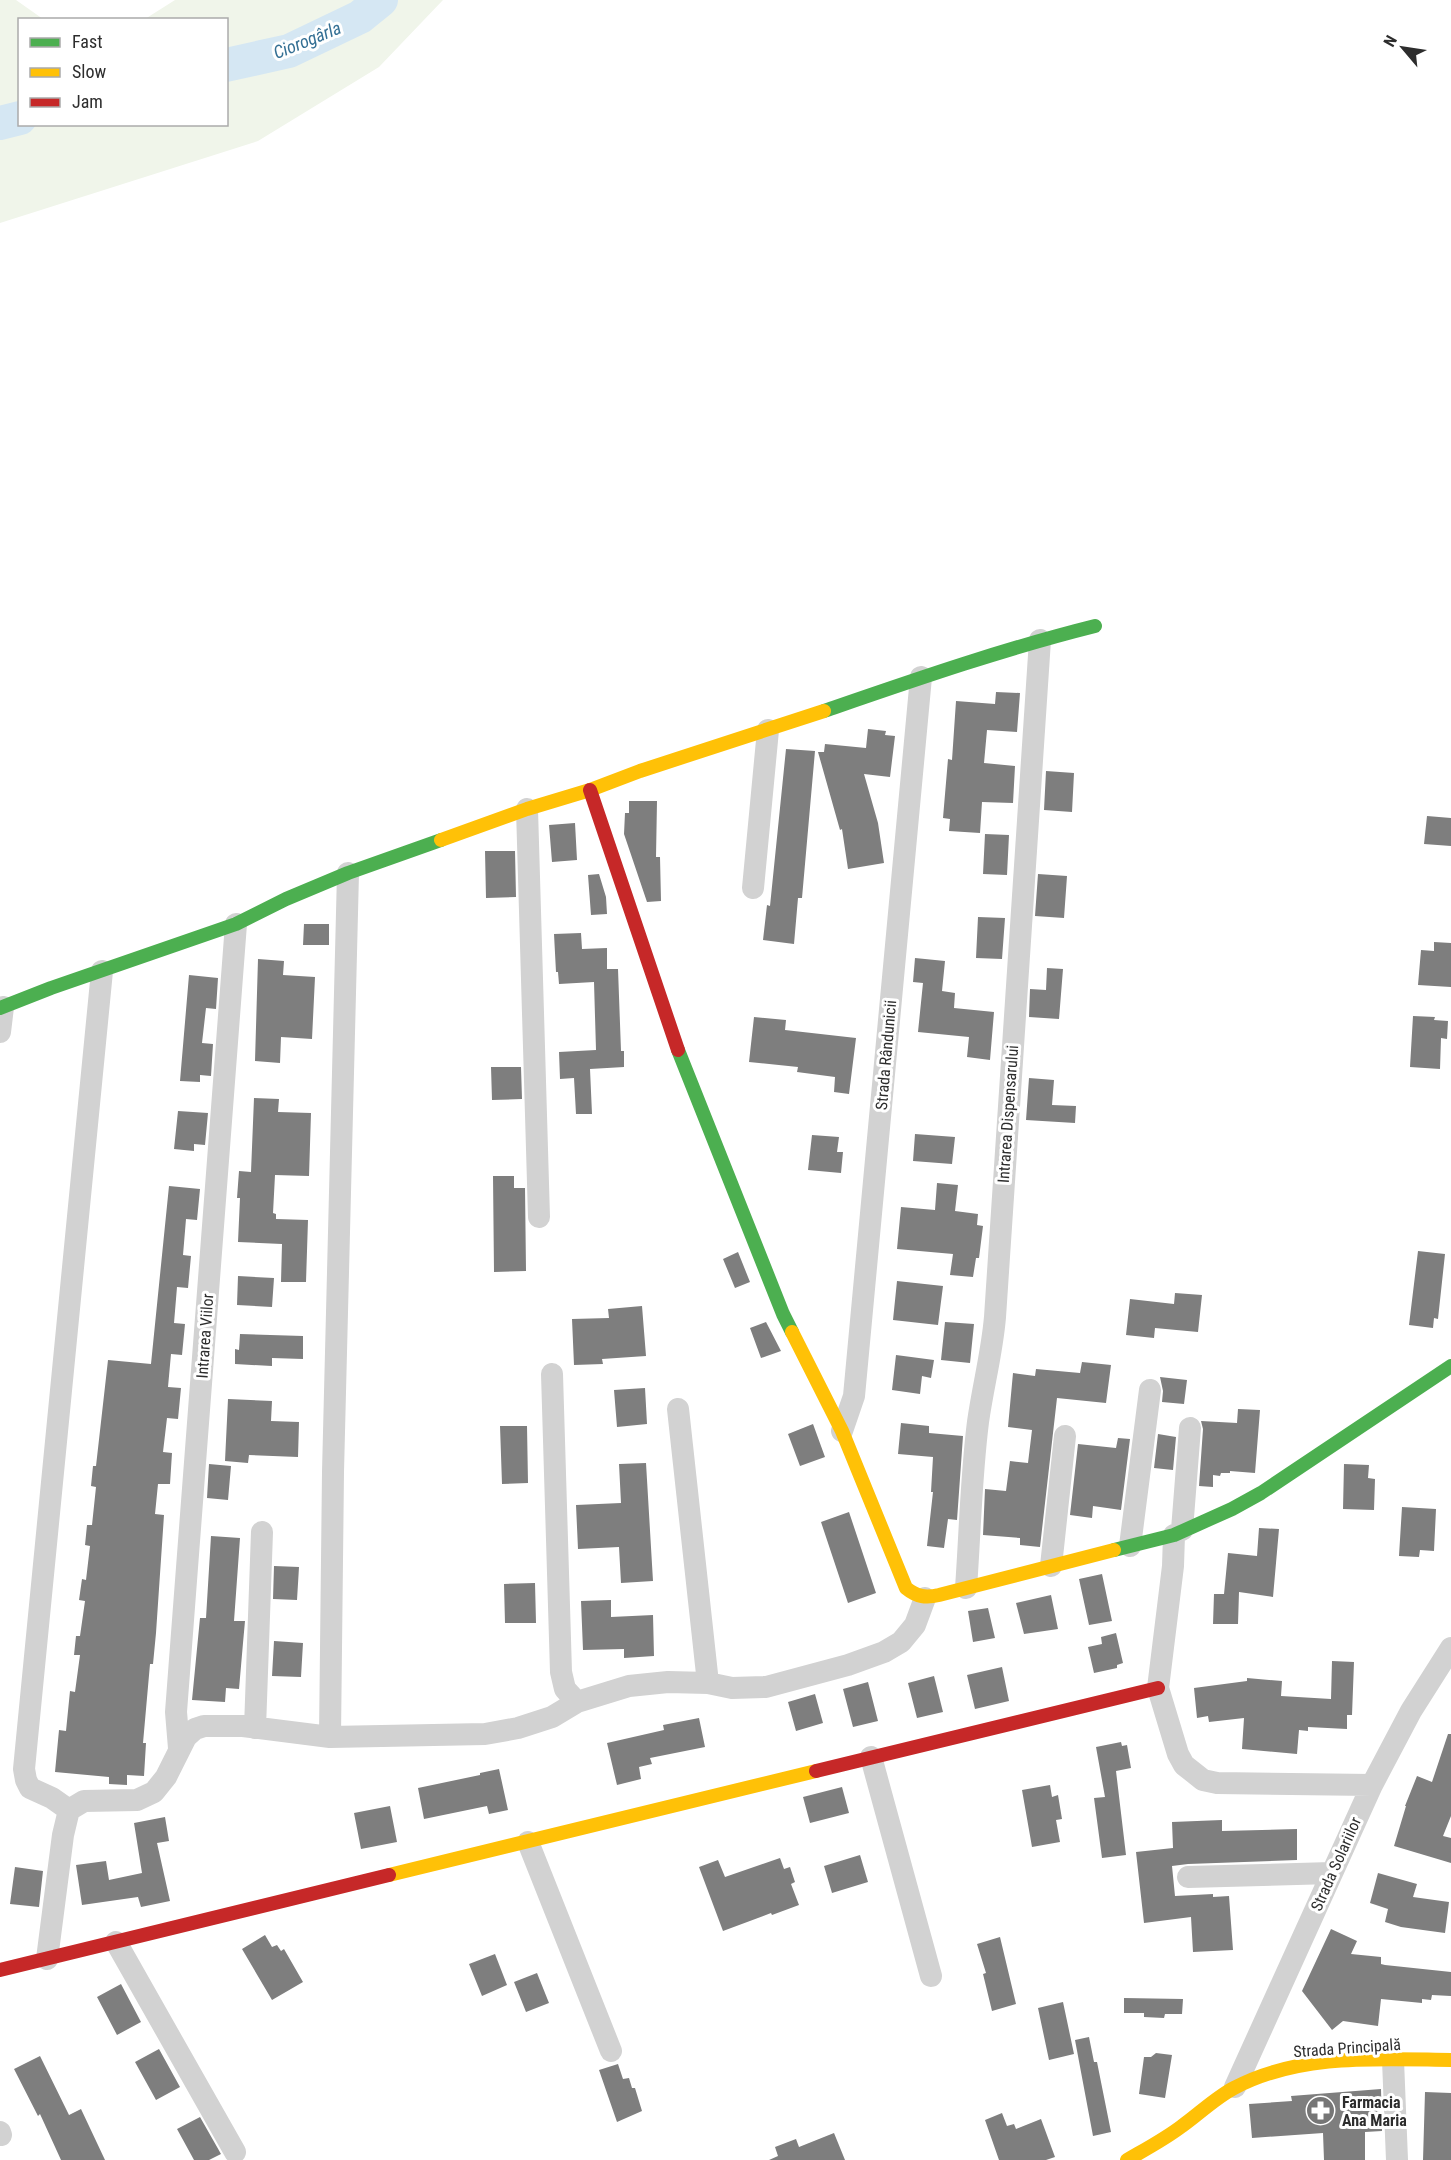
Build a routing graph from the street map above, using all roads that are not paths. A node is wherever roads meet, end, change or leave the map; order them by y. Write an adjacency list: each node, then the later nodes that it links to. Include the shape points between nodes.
1 (1095, 626): 2 (street)
2 (1040, 640): 3 (street); 25 (street, Intrarea Dispensarului, via 993,1343 978,1425)
3 (921, 677): 4 (street); 19 (street, Strada Rândunicii, via 854,1396)
4 (768, 730): 5 (street); 8 (street)
5 (590, 790): 6 (street); 19 (street, via 682,1059 783,1314)
6 (527, 809): 7 (street); 13 (street)
7 (348, 873): 9 (street); 32 (street)
8 (753, 888)
9 (236, 924): 10 (street); 33 (street, Intrarea Viilor, via 176,1712)
10 (102, 971): 11 (street); 36 (street, via 24,1769 30,1788)
11 (2, 1008): 12 (street)
12 (0, 1032)
13 (539, 1217)
14 (1451, 1366): 22 (street, via 1261,1494)
15 (552, 1374): 30 (street, via 561,1672 565,1689)
16 (1150, 1390): 23 (street)
17 (678, 1409): 28 (street)
18 (1190, 1428): 22 (street)
19 (842, 1431): 26 (street, via 906,1588)
20 (1065, 1436): 24 (street)
21 (262, 1532): 31 (street)
22 (1178, 1532): 23 (street); 29 (street)
23 (1130, 1546): 24 (street)
24 (1051, 1566): 25 (street)
25 (966, 1588): 26 (street)
26 (925, 1598): 28 (street, via 915,1624 901,1642 884,1652 766,1687 732,1688)
27 (1451, 1648): 35 (street, Strada Solariilor, via 1411,1711)
28 (708, 1683): 30 (street, via 629,1686)
29 (1158, 1688): 34 (street); 35 (street, via 1178,1754 1184,1765 1203,1780)
30 (577, 1702): 32 (street, via 552,1717 485,1734)
31 (255, 1728): 32 (street); 33 (street, via 204,1726 195,1729)
32 (330, 1737)
33 (179, 1748): 36 (street, via 160,1785 146,1797 84,1801)
34 (871, 1758): 37 (street); 43 (street)
35 (1372, 1785): 38 (street, Strada Solariilor)
36 (69, 1810): 41 (street)
37 (528, 1842): 40 (street); 44 (street)
38 (1332, 1873): 39 (street); 47 (street, Strada Solariilor)
39 (1188, 1877)
40 (116, 1942): 41 (street); 50 (street)
41 (47, 1959): 42 (street)
42 (0, 1970)
43 (931, 1976)
44 (611, 2051)
45 (1393, 2060): 46 (street, Strada Principală); 47 (street, Strada Principală, via 1291,2068); 52 (street)
46 (1451, 2060)
47 (1235, 2087): 48 (street, Strada Principală)
48 (1175, 2131): 49 (street); 51 (street, Strada Principală)
49 (1174, 2150)
50 (235, 2152)
51 (1127, 2160)
52 (1397, 2160)

